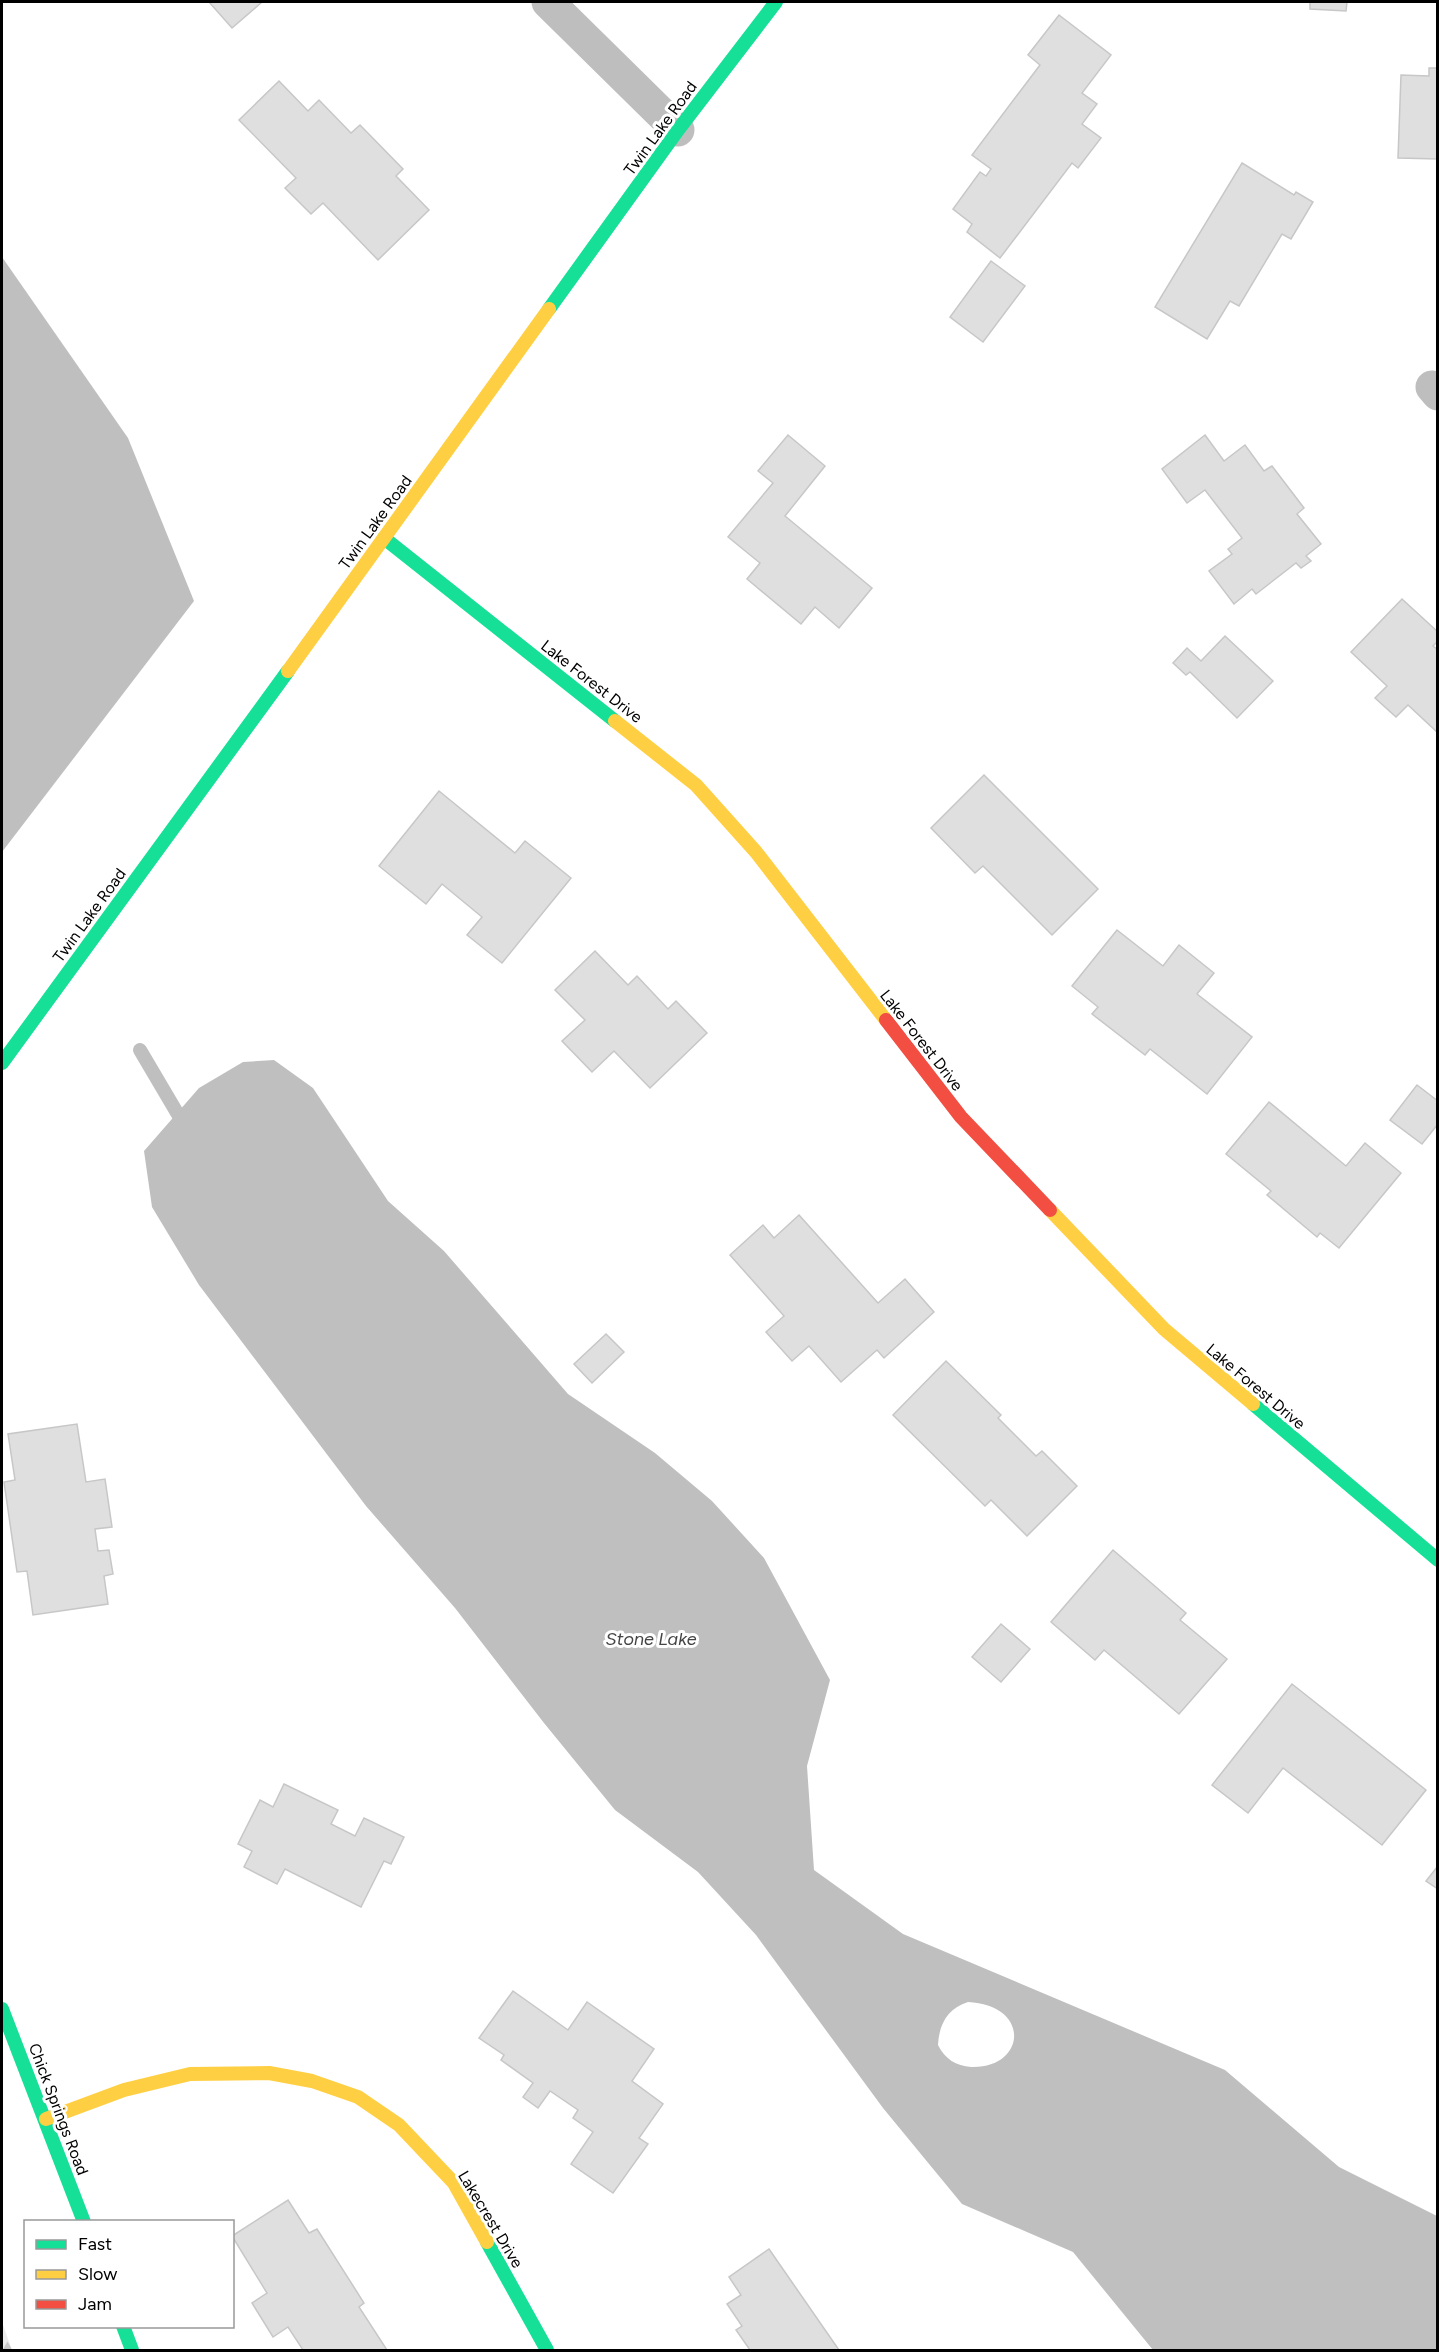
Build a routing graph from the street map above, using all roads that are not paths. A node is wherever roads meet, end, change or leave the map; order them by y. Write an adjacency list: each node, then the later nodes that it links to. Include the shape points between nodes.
1 (548, 2): 3 (street)
2 (776, 2): 3 (street, Twin Lake Road)
3 (678, 130): 4 (street, Twin Lake Road)
4 (384, 538): 5 (street, Twin Lake Road); 6 (street, Lake Forest Drive, via 696,785 756,852 961,1117 1058,1219 1164,1329)
5 (2, 1063)
6 (1437, 1560)
7 (2, 2009): 8 (street, Chick Springs Road)
8 (46, 2119): 9 (street, Chick Springs Road); 12 (street, Lakecrest Drive, via 124,2090 190,2074 269,2073 312,2081 358,2097 399,2125 454,2183)
9 (83, 2220)
10 (124, 2328): 11 (street)
11 (132, 2350)
12 (547, 2350)

